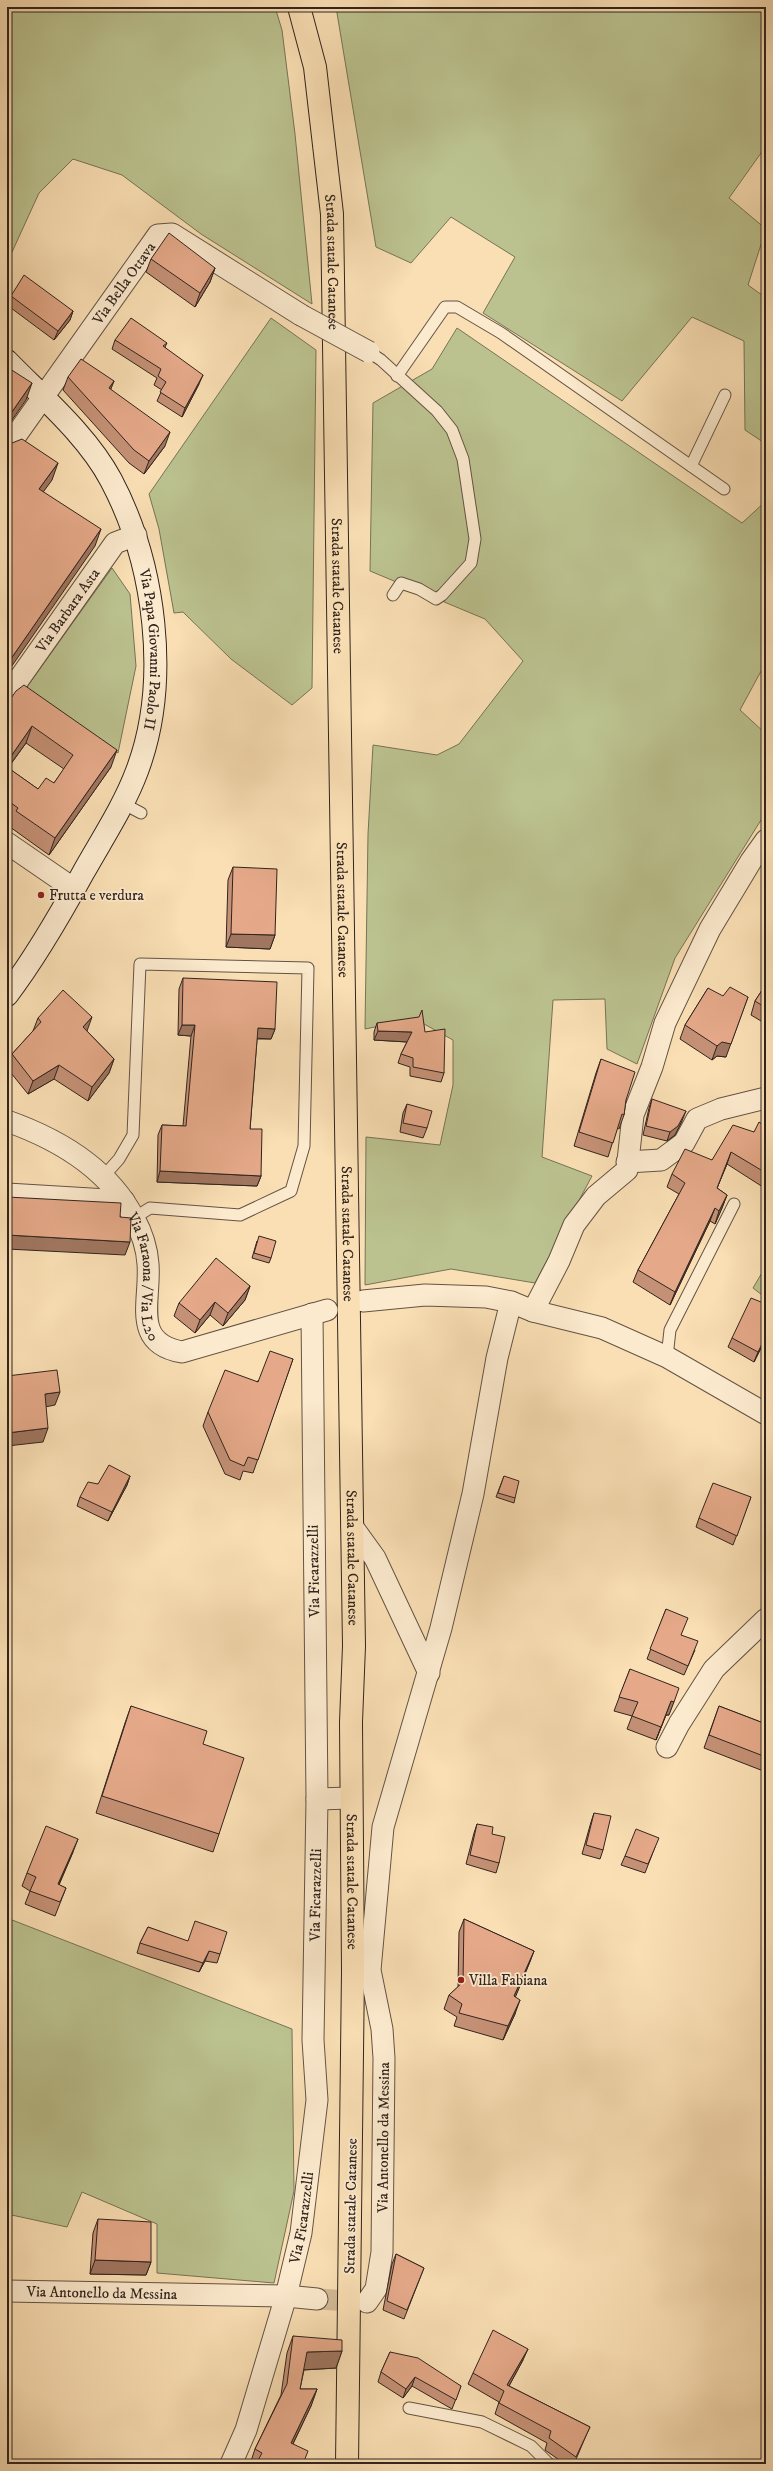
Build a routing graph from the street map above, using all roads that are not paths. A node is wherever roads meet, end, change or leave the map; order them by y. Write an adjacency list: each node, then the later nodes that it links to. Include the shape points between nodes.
1 (299, 7): 30 (main road, Strada statale Catanese, via 315,67 332,214)
2 (369, 352): 4 (lane); 6 (street, Via Bella Ottava, bridge, via 301,315 172,234 158,235)
3 (7, 360): 6 (street, Via Papa Giovanni Paolo II)
4 (397, 376): 8 (lane, via 445,307 457,308 534,355); 11 (lane, via 436,411 452,430 463,459 474,539 471,562 442,595 436,599 419,589 401,583)
5 (725, 395): 8 (lane)
6 (42, 397): 7 (street, Via Bella Ottava); 10 (street, Via Papa Giovanni Paolo II, via 77,432 110,479)
7 (7, 448)
8 (691, 466): 9 (lane)
9 (724, 489)
10 (136, 536): 12 (street, Via Barbara Asta, via 115,543); 15 (street, Via Papa Giovanni Paolo II, via 150,588 154,637 154,714 138,770 132,808)
11 (393, 595)
12 (7, 696)
13 (766, 840): 19 (street, via 750,861 710,929 665,1023 652,1067 633,1115)
14 (7, 843): 15 (street)
15 (74, 890): 16 (street, Via Papa Giovanni Paolo II, via 29,965)
16 (7, 995)
17 (766, 1098): 19 (street, via 721,1109 697,1119 684,1143 661,1160)
18 (7, 1121): 20 (street, Via Faraona / Via L20, via 45,1136 70,1150)
19 (627, 1162): 26 (street, via 627,1170 596,1196 574,1225)
20 (103, 1177): 23 (street, Via Faraona / Via L20); 23 (lane, via 119,1159 133,1135 140,964 308,968 304,1146 290,1191 240,1215 150,1208)
21 (7, 1194): 23 (street)
22 (734, 1204): 28 (lane, via 670,1330)
23 (129, 1210): 27 (street, Via Faraona / Via L20, via 146,1249 146,1317 149,1329 154,1340 166,1349 182,1352)
24 (364, 1301): 25 (street, via 425,1295 486,1297)
25 (511, 1302): 26 (street); 32 (street, Via Antonello da Messina, via 497,1358 473,1494)
26 (533, 1311): 28 (street, via 602,1328)
27 (319, 1312): 35 (street, Via Ficarazzelli)
28 (667, 1356): 29 (street)
29 (766, 1414)
30 (352, 1526): 32 (street, via 375,1558); 34 (main road, Strada statale Catanese, via 354,1646)
31 (766, 1619): 33 (street, via 714,1669)
32 (429, 1673): 39 (street, Via Antonello da Messina, via 383,1827 370,1970 382,2029 385,2106 382,2252 376,2290)
33 (667, 1748)
34 (351, 1798): 35 (street); 42 (main road, Strada statale Catanese, via 354,1971)
35 (317, 1799): 37 (street, Via Ficarazzelli, via 313,2040 317,2100 302,2233)
36 (7, 2291): 37 (street, Via Antonello da Messina)
37 (286, 2296): 38 (street, Via Antonello da Messina); 41 (street, Via Ficarazzelli, via 246,2430)
38 (317, 2300)
39 (367, 2302)
40 (409, 2408): 43 (lane, via 482,2422 531,2446)
41 (231, 2464)
42 (347, 2464)
43 (549, 2464)

